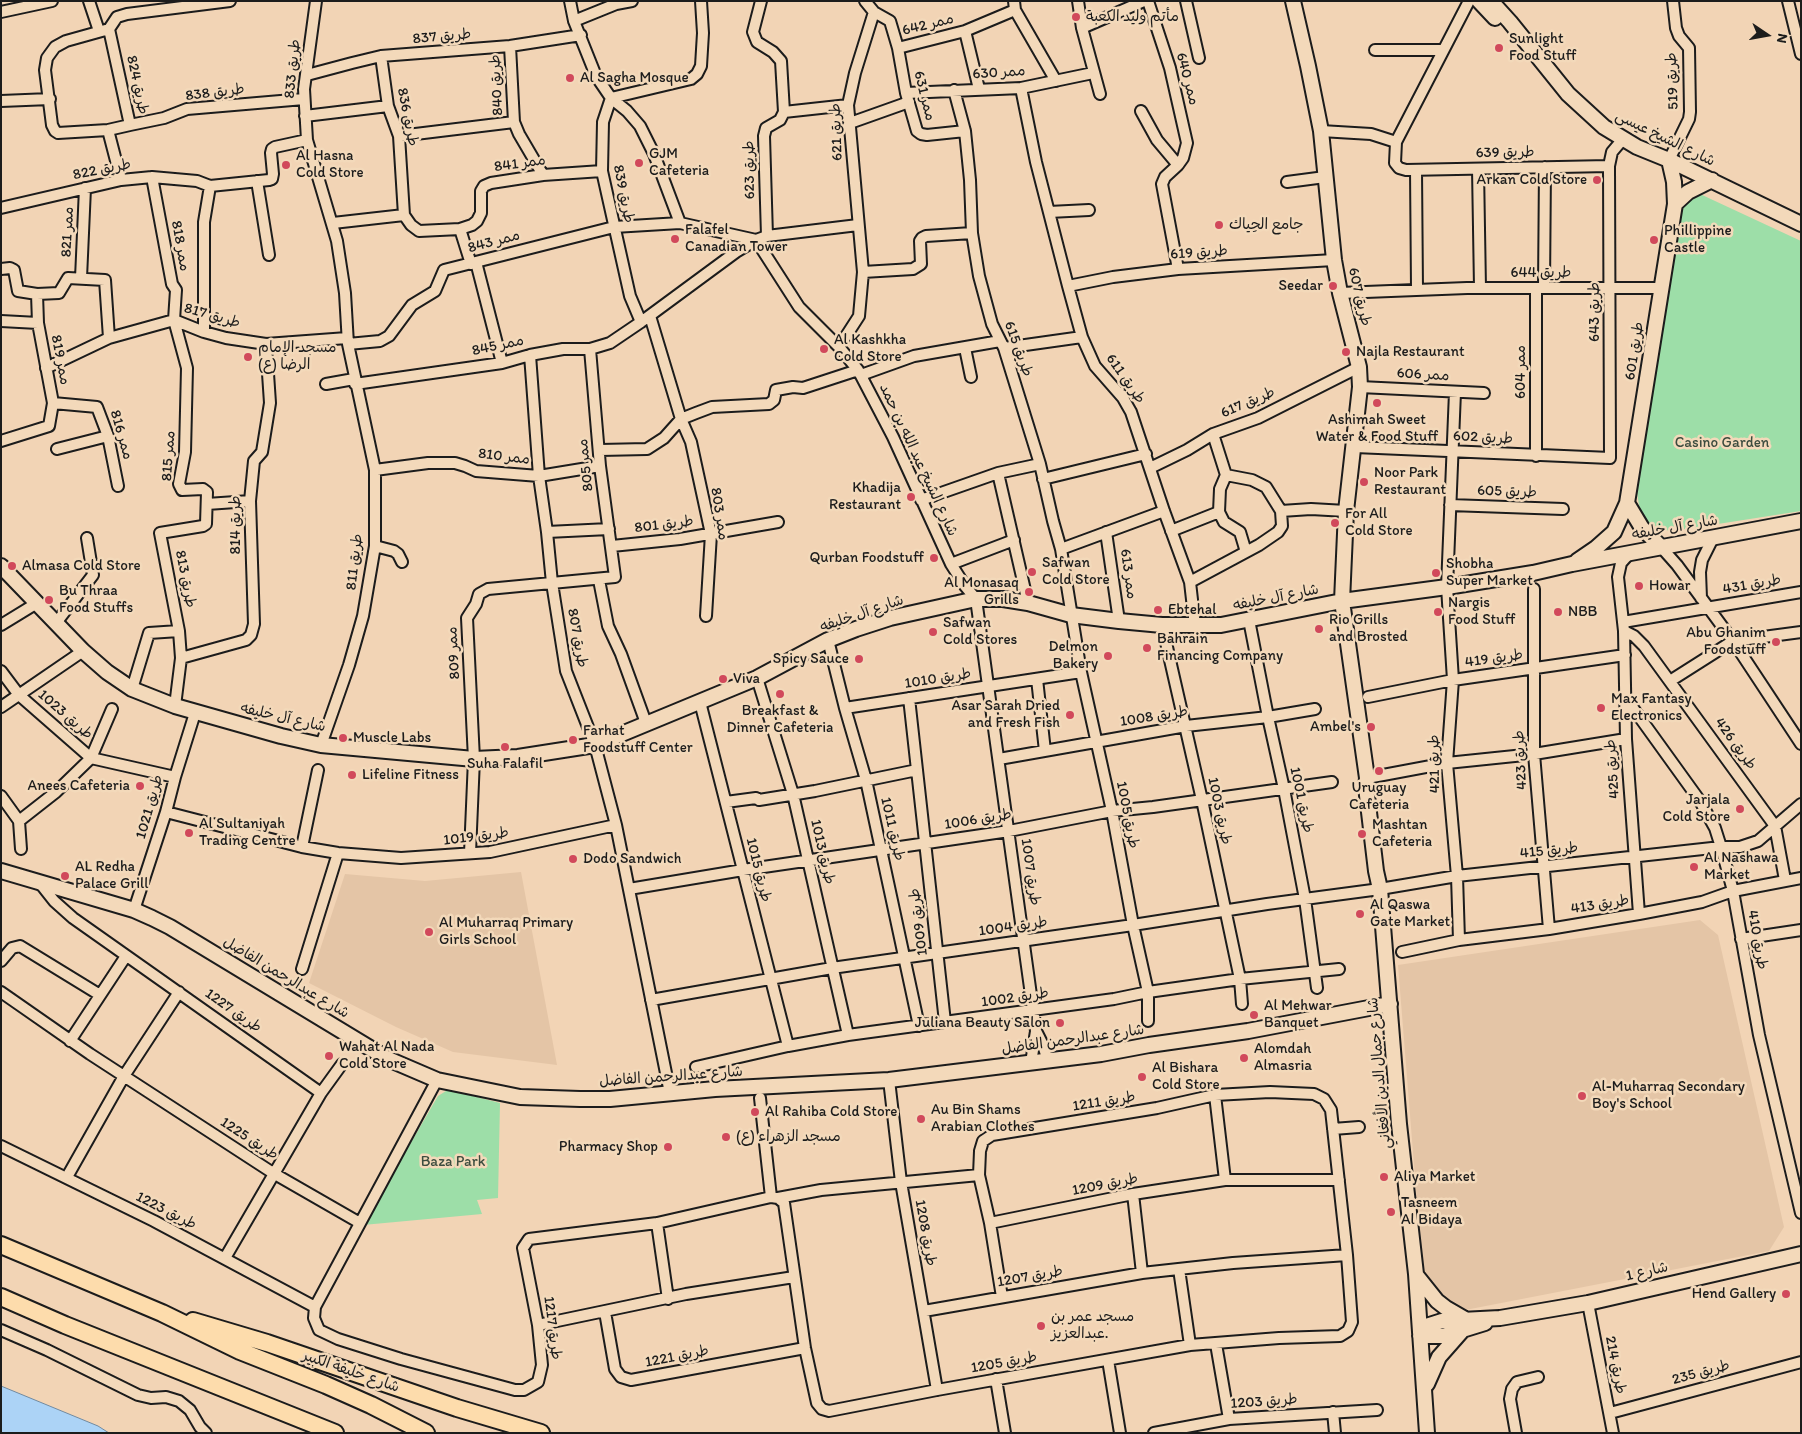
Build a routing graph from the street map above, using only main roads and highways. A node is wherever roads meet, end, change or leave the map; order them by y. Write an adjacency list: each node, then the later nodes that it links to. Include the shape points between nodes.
1 (1, 1245): 3 (main road, شارع خليفة الكبير)
2 (1, 1296): 4 (main road)
3 (162, 1313): 5 (main road, شارع خليفة الكبير, via 240,1351 371,1405); 6 (main road, شارع خليفة الكبير, via 232,1332)
4 (335, 1433)
5 (426, 1433)
6 (541, 1433)

